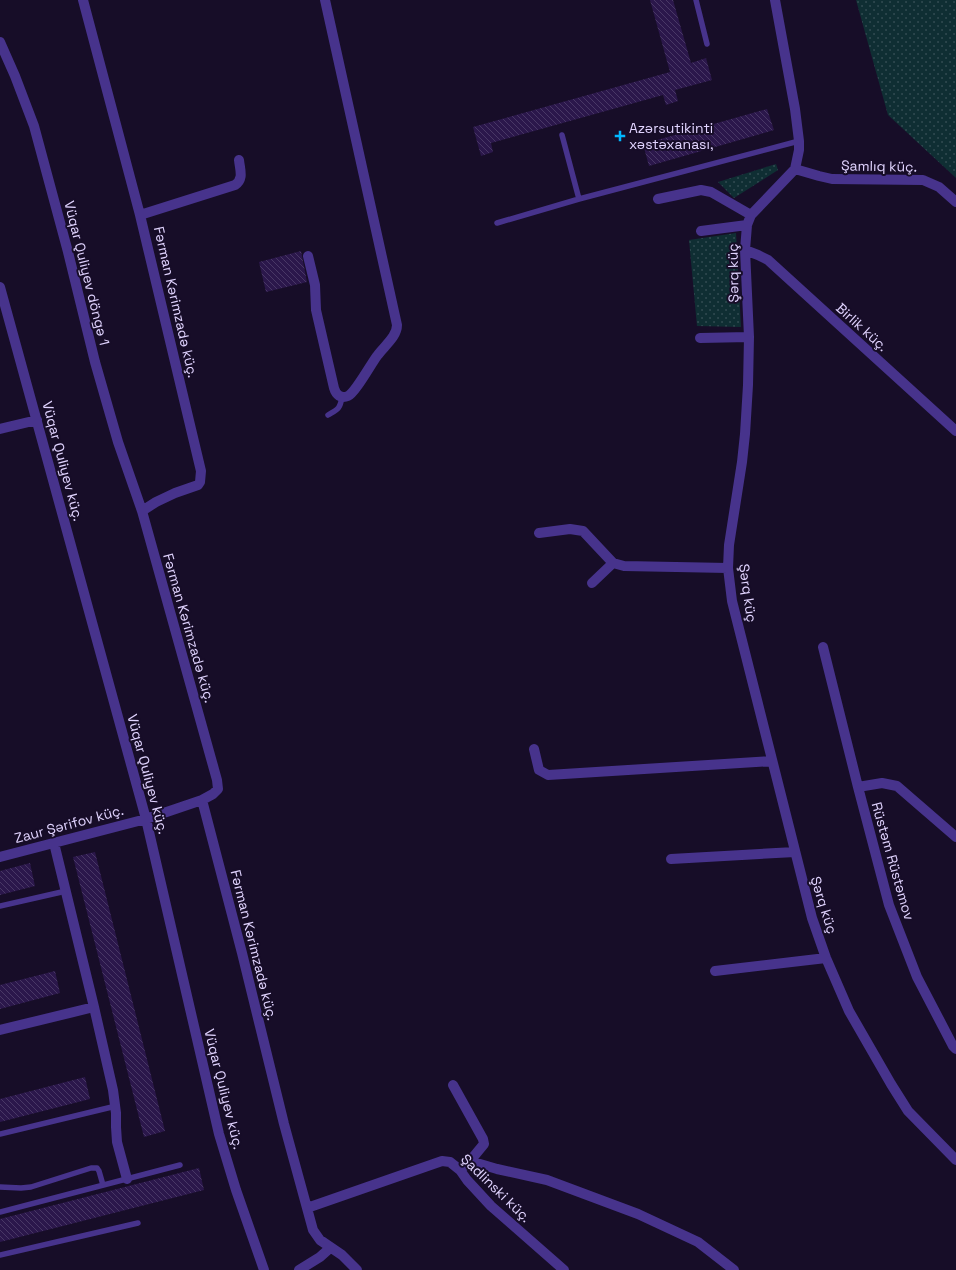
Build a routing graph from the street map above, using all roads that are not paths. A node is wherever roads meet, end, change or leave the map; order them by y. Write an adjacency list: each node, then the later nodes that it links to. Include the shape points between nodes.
1 (83, 0): 14 (street, Fərman Kərimzadə küç.)
2 (324, 0): 24 (street, via 397,325 395,335 378,354 352,393)
3 (696, 0): 6 (lane)
4 (775, 0): 8 (street)
5 (0, 42): 29 (street, Vüqar Quliyev döngə 1, via 34,126 95,362)
6 (707, 44)
7 (562, 135): 11 (lane)
8 (799, 141): 10 (street); 11 (lane)
9 (239, 160): 14 (street, via 242,178 235,185)
10 (795, 169): 13 (street, Şamlıq küç., via 832,179 922,180 940,187); 15 (street, Şərq küç)
11 (579, 199): 16 (lane)
12 (658, 199): 15 (street, via 701,190 711,192)
13 (956, 202)
14 (140, 215): 29 (street, Fərman Kərimzadə küç., via 201,471 198,485 168,496)
15 (751, 215): 17 (street, Şərq küç)
16 (497, 224)
17 (746, 225): 18 (street); 19 (street, Şərq küç)
18 (701, 231)
19 (745, 250): 22 (street, Şərq küç); 28 (street, Birlik küç., via 768,260)
20 (308, 256): 24 (street, via 315,285 316,310 334,388)
21 (0, 287): 26 (street, Vüqar Quliyev küç.)
22 (749, 337): 23 (street); 32 (street, Şərq küç, via 745,434)
23 (700, 338)
24 (342, 397): 25 (lane, via 338,409)
25 (328, 414)
26 (37, 420): 27 (street); 39 (street, Vüqar Quliyev küç.)
27 (0, 429)
28 (956, 431)
29 (142, 512): 38 (street, Fərman Kərimzadə küç., via 217,780 218,789)
30 (539, 533): 31 (street, via 570,529 583,531)
31 (613, 563): 32 (street, via 624,566); 33 (street)
32 (728, 568): 36 (street, Şərq küç, via 732,601)
33 (592, 583)
34 (823, 647): 37 (street, Rüstəm Rüstəmov)
35 (534, 749): 36 (street, via 539,770 548,775)
36 (772, 761): 42 (street, Şərq küç)
37 (858, 787): 40 (street, Rüstəm Rüstəmov, via 882,783 897,786); 51 (street, Rüstəm Rüstəmov, via 889,905 917,977)
38 (202, 800): 39 (street, Zaur Şərifov küç.); 62 (street, Fərman Kərimzadə küç.)
39 (146, 819): 41 (street, Zaur Şərifov küç.); 67 (street, Vüqar Quliyev küç., via 219,1134)
40 (956, 837)
41 (54, 843): 43 (street, Zaur Şərifov küç.); 45 (street)
42 (795, 852): 44 (street); 47 (street, Şərq küç, via 812,918)
43 (0, 857)
44 (671, 859)
45 (66, 890): 46 (lane); 49 (street)
46 (0, 906)
47 (826, 958): 48 (street); 55 (street, Şərq küç, via 850,1011 891,1084 908,1110)
48 (715, 971)
49 (94, 1007): 50 (street); 53 (street)
50 (0, 1030)
51 (956, 1049)
52 (453, 1085): 56 (street, via 484,1139 484,1144)
53 (116, 1106): 54 (lane); 59 (street, via 117,1142)
54 (0, 1134)
55 (956, 1160)
56 (470, 1161): 58 (street); 71 (street, via 547,1180 638,1214 698,1242)
57 (180, 1164): 59 (lane)
58 (460, 1170): 62 (street, Şadlinski küç., via 450,1162 442,1161); 70 (street, Şadlinski küç., via 491,1206)
59 (127, 1179): 60 (lane)
60 (103, 1185): 61 (lane, via 97,1168 91,1168 30,1187); 63 (lane)
61 (0, 1187)
62 (307, 1208): 65 (street, Fərman Kərimzadə küç., via 313,1230)
63 (0, 1212)
64 (138, 1223): 66 (lane)
65 (330, 1248): 68 (street); 69 (street, Fərman Kərimzadə küç., via 342,1255)
66 (0, 1256)
67 (264, 1270)
68 (299, 1270)
69 (357, 1270)
70 (564, 1270)
71 (734, 1270)

